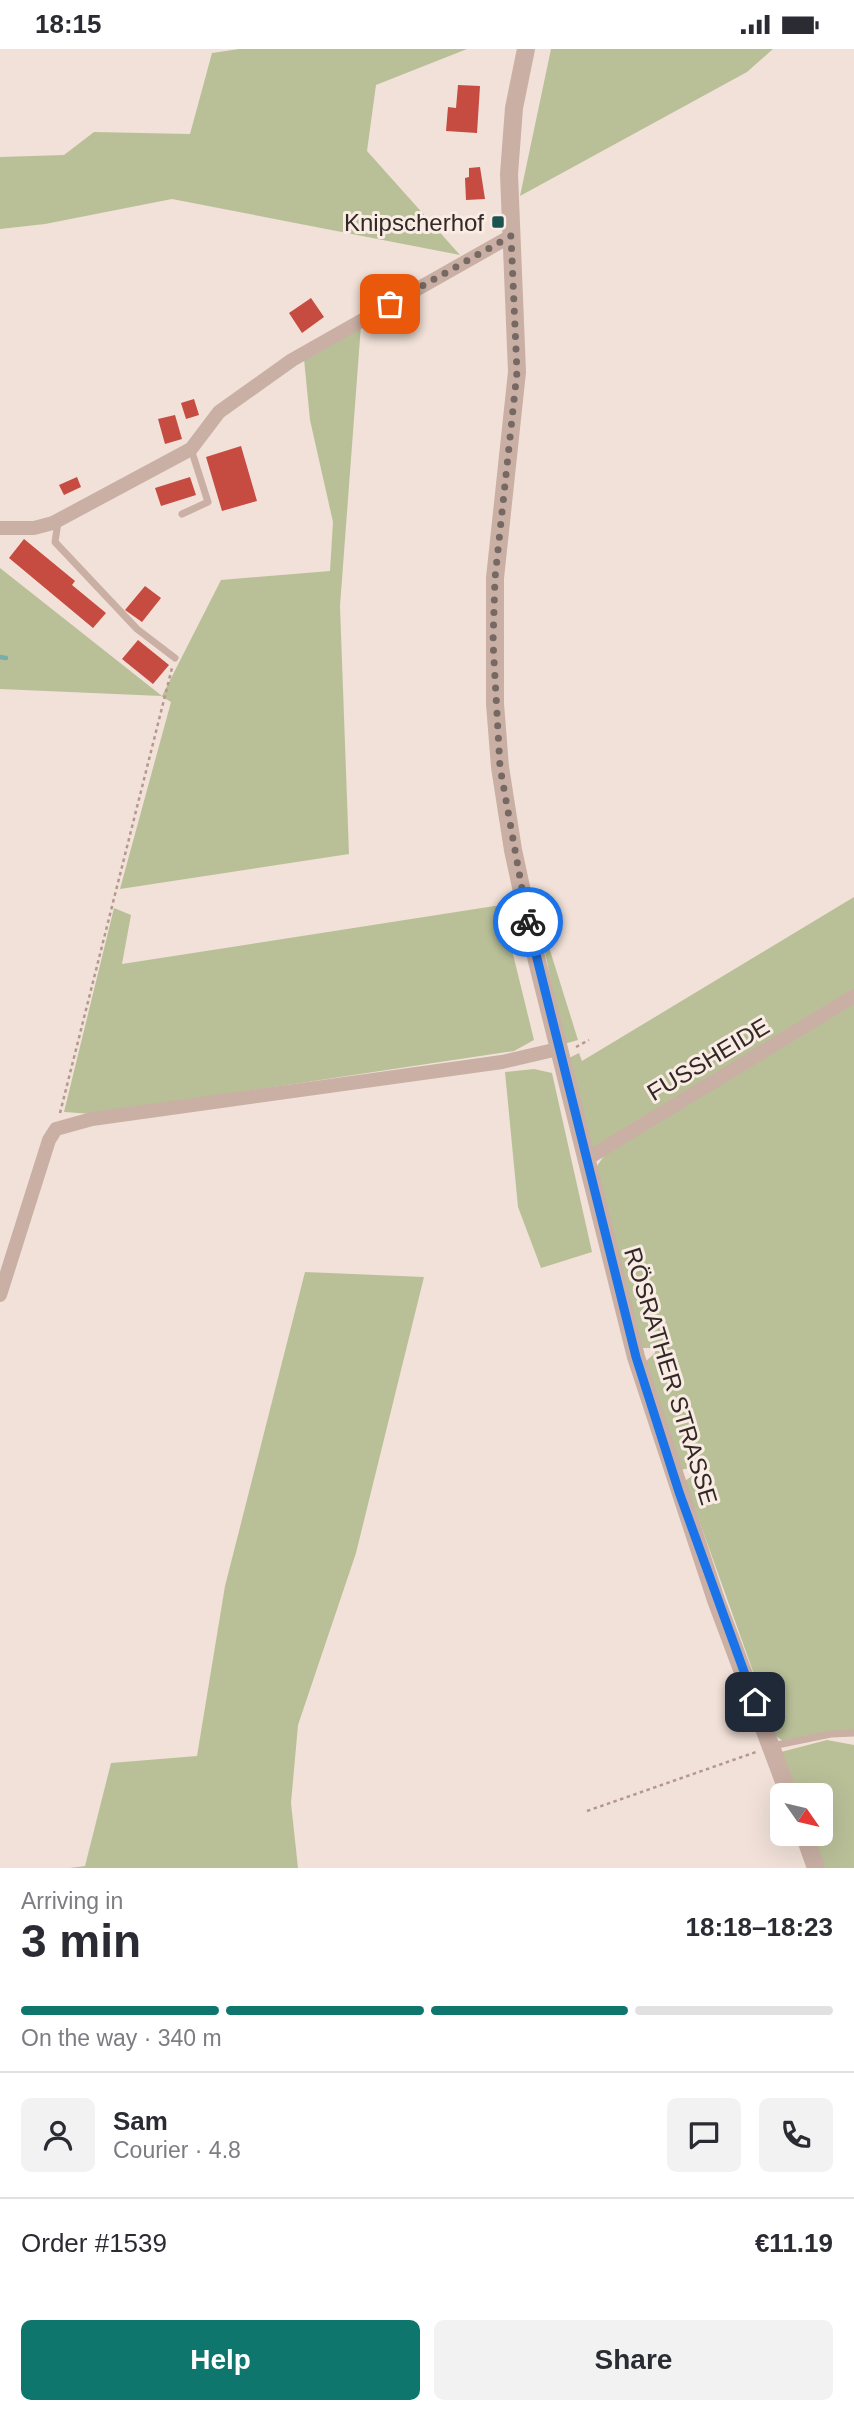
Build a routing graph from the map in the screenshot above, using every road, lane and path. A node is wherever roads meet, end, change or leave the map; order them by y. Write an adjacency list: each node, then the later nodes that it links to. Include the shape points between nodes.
1 (526, 49): 2 (street, RÖSRATHER STRASSE, via 511,139)
2 (511, 236): 3 (street, via 292,360 219,412); 9 (street, RÖSRATHER STRASSE, via 517,372 495,578 495,704 513,850)
3 (191, 449): 4 (lane, via 208,502); 5 (street)
4 (181, 514)
5 (58, 521): 6 (street, via 34,528); 7 (lane, via 55,542 136,629)
6 (0, 528)
7 (175, 658): 10 (path)
8 (854, 996): 11 (street, FUSSHEIDE)
9 (558, 1049): 10 (street, via 502,1062 92,1119); 11 (street, RÖSRATHER STRASSE)
10 (56, 1129): 12 (street)
11 (585, 1160): 14 (street, RÖSRATHER STRASSE, via 661,1439)
12 (0, 1295)
13 (854, 1733): 14 (lane)
14 (771, 1747): 15 (street, RÖSRATHER STRASSE); 16 (path)
15 (784, 1783)
16 (587, 1811)
17 (808, 1846): 18 (street)
18 (816, 1868)

